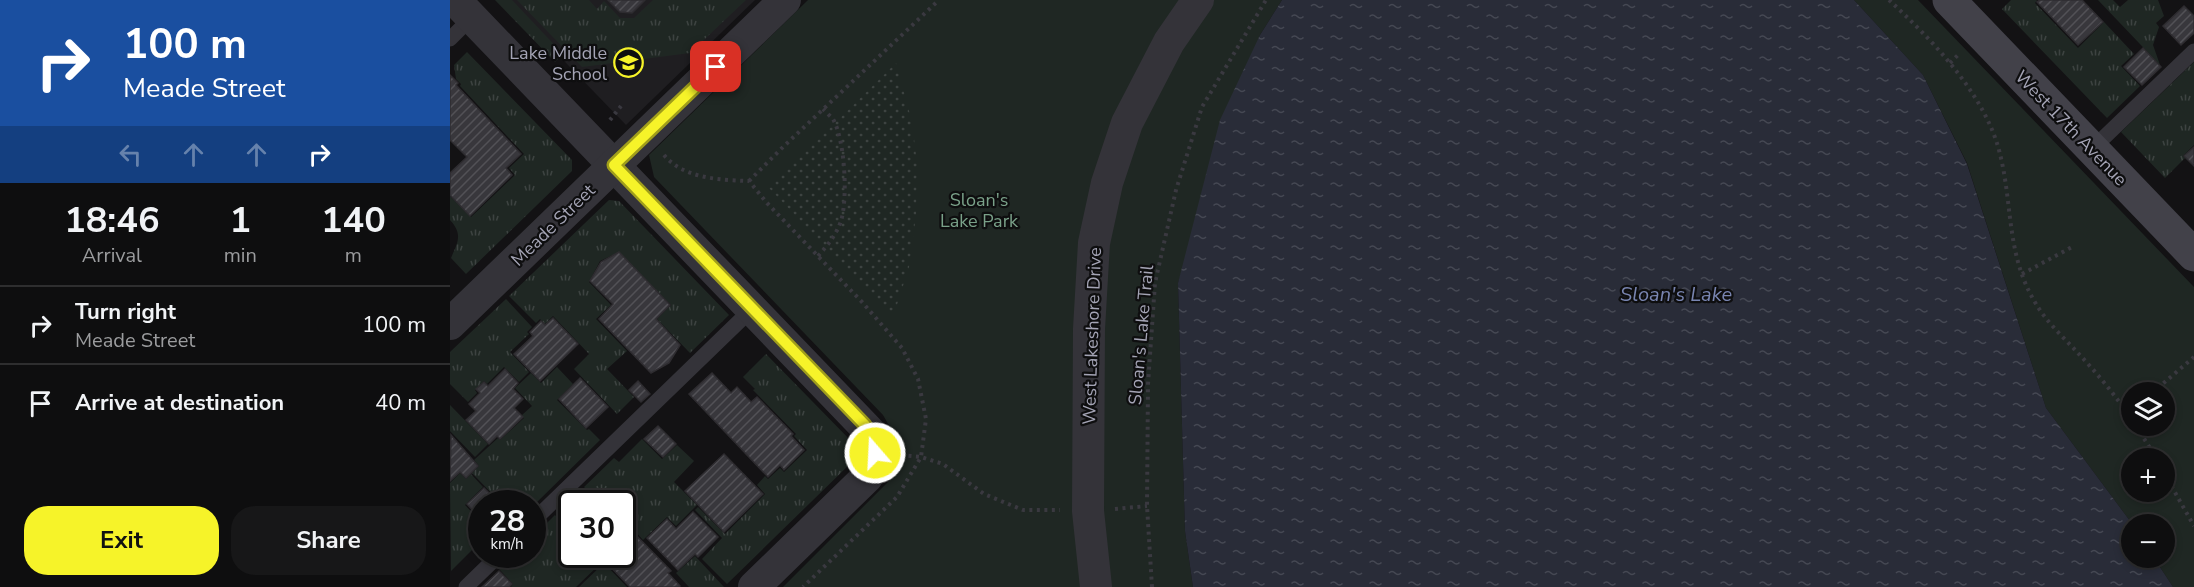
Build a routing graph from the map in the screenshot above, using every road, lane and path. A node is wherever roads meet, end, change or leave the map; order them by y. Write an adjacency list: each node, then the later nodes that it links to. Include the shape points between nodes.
1 (785, 0): 15 (street, Meade Street)
2 (939, 0): 12 (path)
3 (1197, 0): 30 (street, West Lakeshore Drive, via 1168,42 1127,123 1107,183 1094,243)
4 (1266, 0): 28 (path, Sloan's Lake Trail, via 1202,107 1176,190 1155,283 1148,384)
5 (1889, 0): 11 (path)
6 (1955, 2): 13 (street, West 17th Avenue)
7 (464, 9): 8 (lane); 15 (street)
8 (450, 39)
9 (1965, 49): 11 (path)
10 (2194, 51): 13 (lane)
11 (1950, 63): 20 (path, via 1989,123 2000,153 2013,247)
12 (823, 109): 16 (path); 19 (path, via 838,135 845,198 831,242)
13 (2092, 149): 18 (street, West 17th Avenue)
14 (671, 163): 16 (path, via 694,175)
15 (614, 165): 21 (street); 22 (street, Meade Street)
16 (750, 181): 19 (path)
17 (2072, 247): 20 (path)
18 (2194, 255)
19 (818, 256): 26 (path, via 902,348 918,379 926,419)
20 (2022, 274): 25 (path, via 2036,304)
21 (753, 308): 29 (lane); 34 (street, via 865,425 875,453 867,477)
22 (450, 324)
23 (2194, 357): 24 (path)
24 (2165, 382)
25 (2121, 402)
26 (921, 457): 30 (path, via 943,464 984,494 1023,510); 35 (path, via 897,497)
27 (2175, 492): 31 (path)
28 (1147, 506): 30 (path); 37 (path, Sloan's Lake Trail)
29 (546, 508)
30 (1088, 511): 36 (street, West Lakeshore Drive)
31 (2194, 525)
32 (486, 568): 33 (lane)
33 (466, 587)
34 (754, 587)
35 (803, 587)
36 (1096, 587)
37 (1152, 587)

